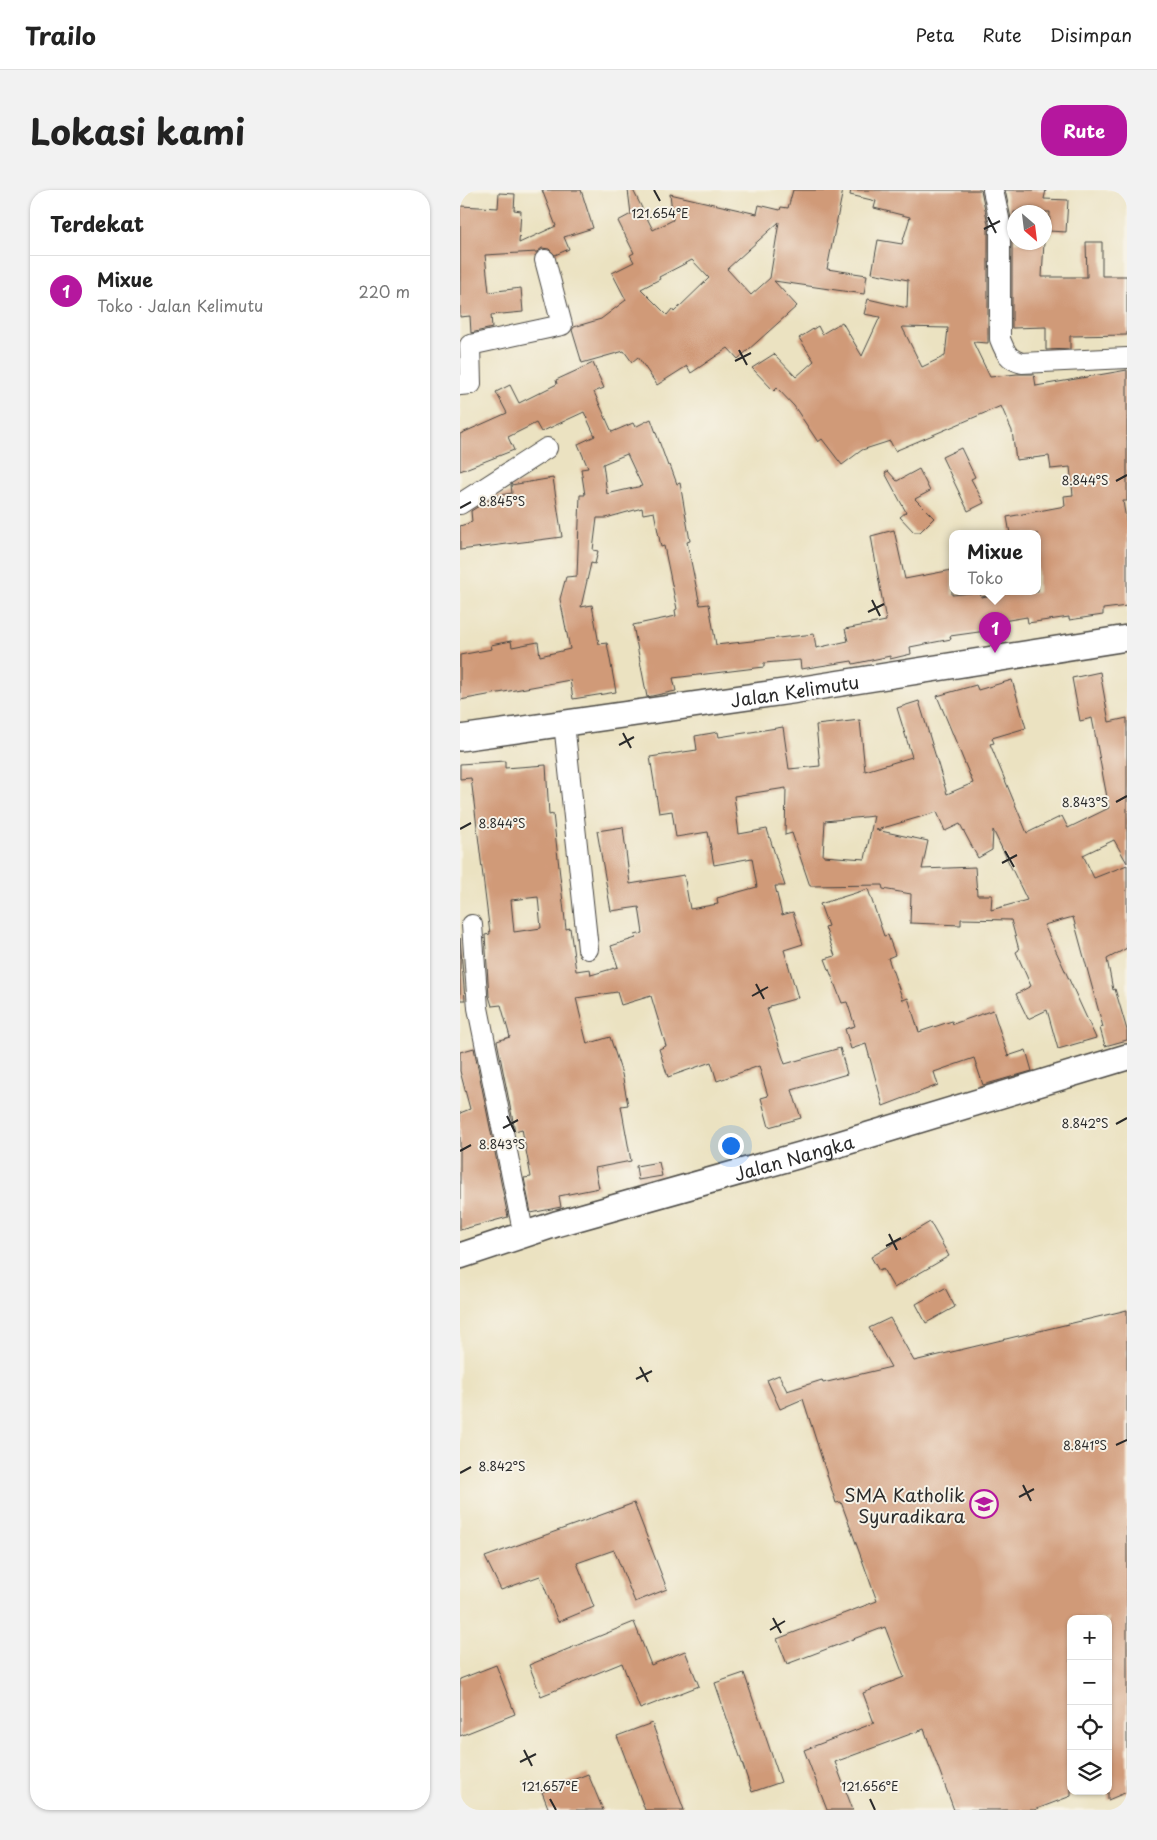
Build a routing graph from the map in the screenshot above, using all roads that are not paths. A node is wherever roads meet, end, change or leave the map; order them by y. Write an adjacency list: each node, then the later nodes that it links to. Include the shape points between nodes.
1 (993, 190): 3 (street, via 1000,223 1000,338 1008,356 1022,363)
2 (545, 260): 4 (street, via 562,325 470,345 471,384)
3 (1127, 358)
4 (460, 385)
5 (547, 448): 6 (street)
6 (460, 504)
7 (1127, 638): 8 (street, Jalan Kelimutu)
8 (564, 723): 9 (street, Jalan Kelimutu); 11 (street)
9 (460, 738)
10 (472, 926): 13 (street, via 478,1008)
11 (588, 949)
12 (1127, 1057): 13 (street, Jalan Nangka)
13 (524, 1236): 14 (street, Jalan Nangka)
14 (460, 1256)

